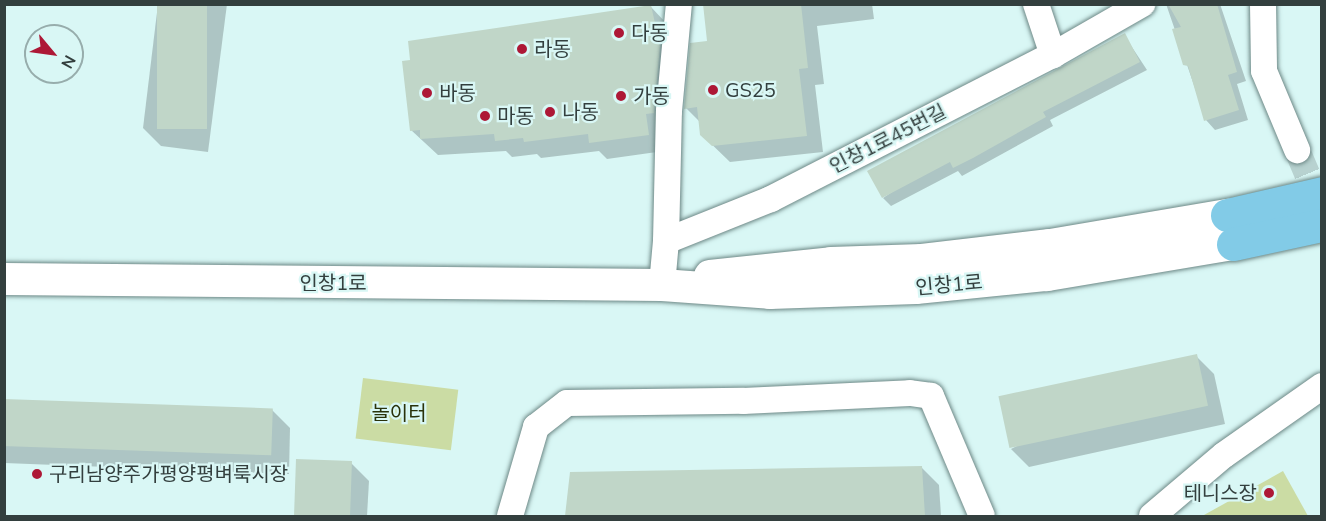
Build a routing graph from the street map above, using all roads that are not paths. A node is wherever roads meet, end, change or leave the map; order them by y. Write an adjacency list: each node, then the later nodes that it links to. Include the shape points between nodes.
1 (679, 4): 10 (street, via 669,111)
2 (1036, 4): 5 (street)
3 (1142, 4): 5 (street, 인창1로45번길)
4 (1263, 4): 6 (street, via 1264,71)
5 (1053, 56): 10 (street, 인창1로45번길, via 771,199)
6 (1297, 150)
7 (1322, 193): 9 (highway)
8 (1322, 225): 9 (highway)
9 (1230, 230): 12 (street, 인창1로, via 1047,275 916,288 770,293)
10 (666, 241): 12 (street)
11 (4, 279): 12 (street, 인창1로)
12 (662, 285)
13 (1322, 386): 16 (street, via 1224,455)
14 (510, 516): 15 (street, via 536,427 567,402 743,401 910,393 931,396)
15 (982, 516)
16 (1152, 516)

